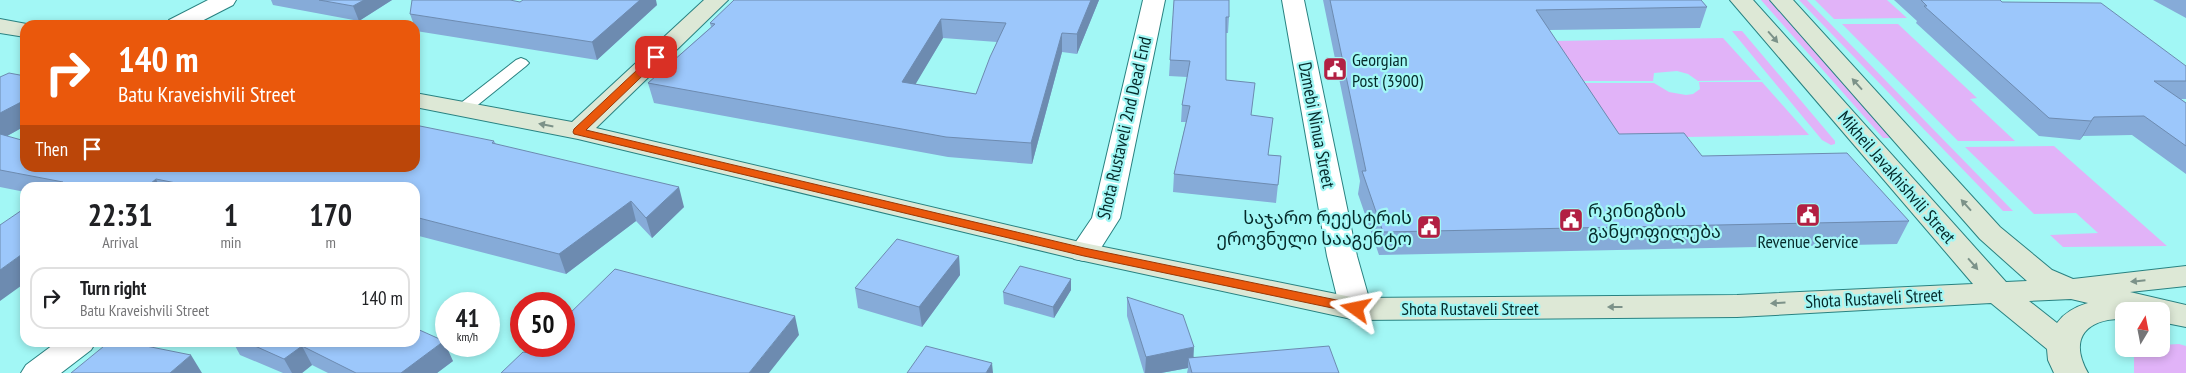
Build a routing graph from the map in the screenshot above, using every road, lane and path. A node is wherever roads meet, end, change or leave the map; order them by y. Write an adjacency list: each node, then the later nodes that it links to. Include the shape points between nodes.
1 (225, 0): 7 (street)
2 (717, 0): 13 (main road)
3 (1154, 0): 14 (street, Shota Rustaveli 2nd Dead End, via 1106,218)
4 (1293, 0): 18 (street, Dzmebi Ninua Street, via 1342,256)
5 (1741, 0): 17 (main road, Mikheil Javakhishvili Street, one-way to 17)
6 (1781, 0): 16 (main road, Mikheil Javakhishvili Street, one-way to 6, via 2041,276 1990,233)
7 (187, 20)
8 (0, 26): 9 (main road)
9 (20, 29)
10 (521, 63): 12 (lane)
11 (420, 101): 12 (main road, Shota Rustaveli Street)
12 (463, 109): 13 (main road, Shota Rustaveli Street, one-way to 12)
13 (578, 132): 14 (main road, Shota Rustaveli Street)
14 (1084, 252): 18 (main road, Shota Rustaveli Street)
15 (2186, 276): 16 (main road, Shota Rustaveli Street, one-way to 16)
16 (2071, 288): 17 (main road, Shota Rustaveli Street); 19 (main road)
17 (1998, 293): 18 (main road, Shota Rustaveli Street, one-way to 18, via 1737,306); 20 (main road, Mikheil Javakhishvili Street)
18 (1356, 309)
19 (2174, 313): 20 (main road, via 2129,307 2102,310 2082,317 2068,328)
20 (2062, 344): 23 (main road)
21 (73, 347): 22 (street)
22 (38, 373)
23 (2071, 373)

